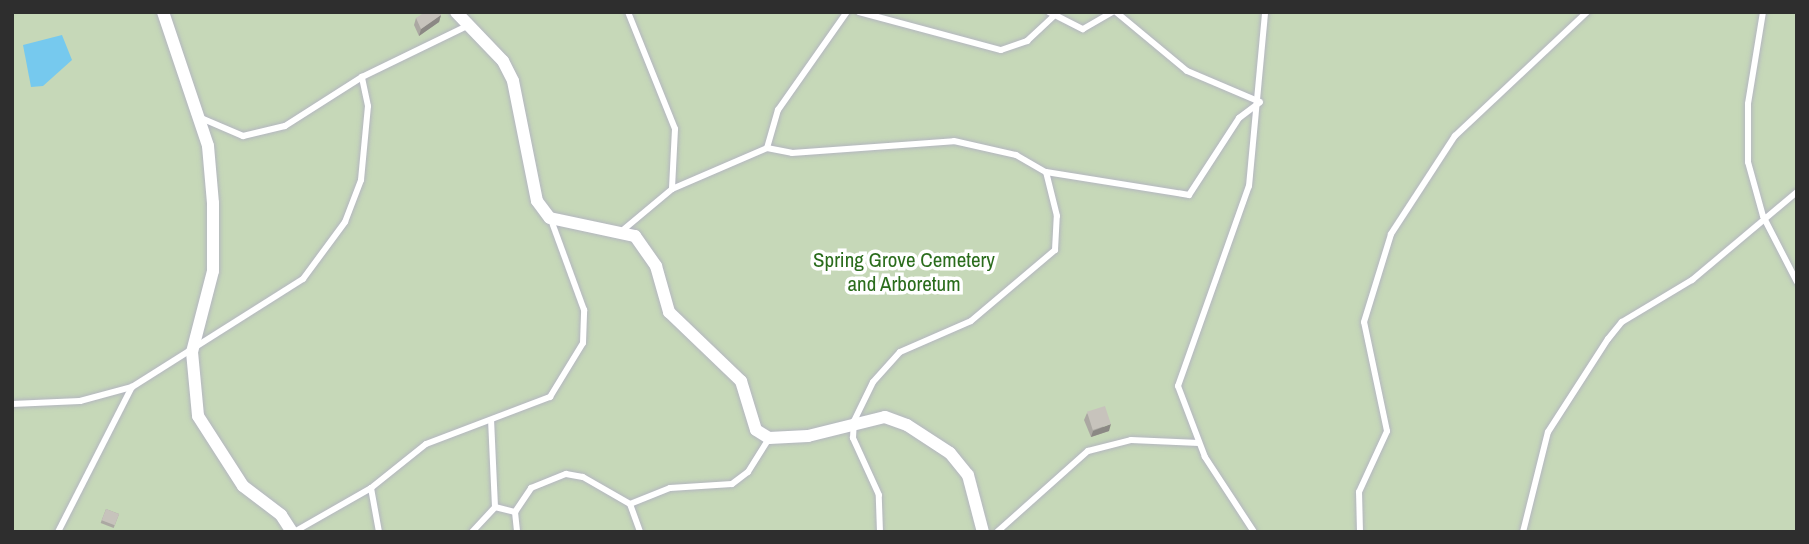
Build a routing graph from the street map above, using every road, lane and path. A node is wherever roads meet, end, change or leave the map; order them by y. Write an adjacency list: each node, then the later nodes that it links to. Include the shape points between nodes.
1 (163, 12): 14 (street)
2 (456, 12): 11 (street)
3 (628, 12): 17 (lane, via 676,128)
4 (847, 12): 15 (lane, via 778,110)
5 (859, 12): 10 (lane, via 1001,50 1027,41)
6 (1115, 12): 10 (lane, via 1083,29); 13 (lane, via 1187,71)
7 (1265, 12): 13 (lane)
8 (1587, 12): 44 (lane, via 1455,136 1391,234 1364,322 1387,431 1359,492)
9 (1763, 12): 19 (lane, via 1748,127 1748,162)
10 (1051, 15)
11 (471, 24): 12 (lane); 20 (street, via 513,81 524,114 529,177)
12 (362, 77): 14 (lane, via 285,126 243,136); 23 (lane, via 368,106 361,180 345,222 303,279)
13 (1261, 102): 16 (lane, via 1239,118 1189,195); 29 (lane, via 1249,186 1231,251 1178,386)
14 (199, 117): 23 (street, via 213,203 213,271)
15 (767, 148): 16 (lane, via 792,153 954,142 1016,155); 17 (lane)
16 (1046, 172): 27 (lane, via 1057,216 1055,250 971,321 900,352 873,382)
17 (672, 189): 21 (lane)
18 (1797, 192): 19 (lane)
19 (1763, 216): 22 (lane); 45 (lane, via 1692,280 1622,322 1608,339 1548,432)
20 (550, 219): 21 (street); 26 (lane, via 577,280 583,343 550,397)
21 (623, 230): 28 (street, via 647,249 669,312 725,359 741,381 750,421)
22 (1797, 282)
23 (192, 352): 24 (lane); 35 (street, via 198,416 219,455)
24 (132, 387): 25 (lane, via 80,401); 34 (lane)
25 (12, 404)
26 (491, 421): 30 (lane, via 426,443); 32 (lane)
27 (854, 421): 28 (street, via 808,436); 40 (lane, via 853,438 879,495); 41 (street, via 885,417 950,453 968,475)
28 (769, 438): 31 (lane, via 732,484 670,488)
29 (1199, 443): 42 (lane, via 1132,440 1088,451); 43 (lane)
30 (371, 488): 35 (lane); 36 (lane)
31 (630, 504): 33 (lane, via 599,482 566,474 531,488); 39 (lane)
32 (495, 507): 33 (lane); 37 (lane)
33 (515, 512): 38 (lane)
34 (58, 532)
35 (293, 532)
36 (379, 532)
37 (472, 532)
38 (517, 532)
39 (640, 532)
40 (880, 532)
41 (983, 532)
42 (997, 532)
43 (1254, 532)
44 (1360, 532)
45 (1523, 532)

